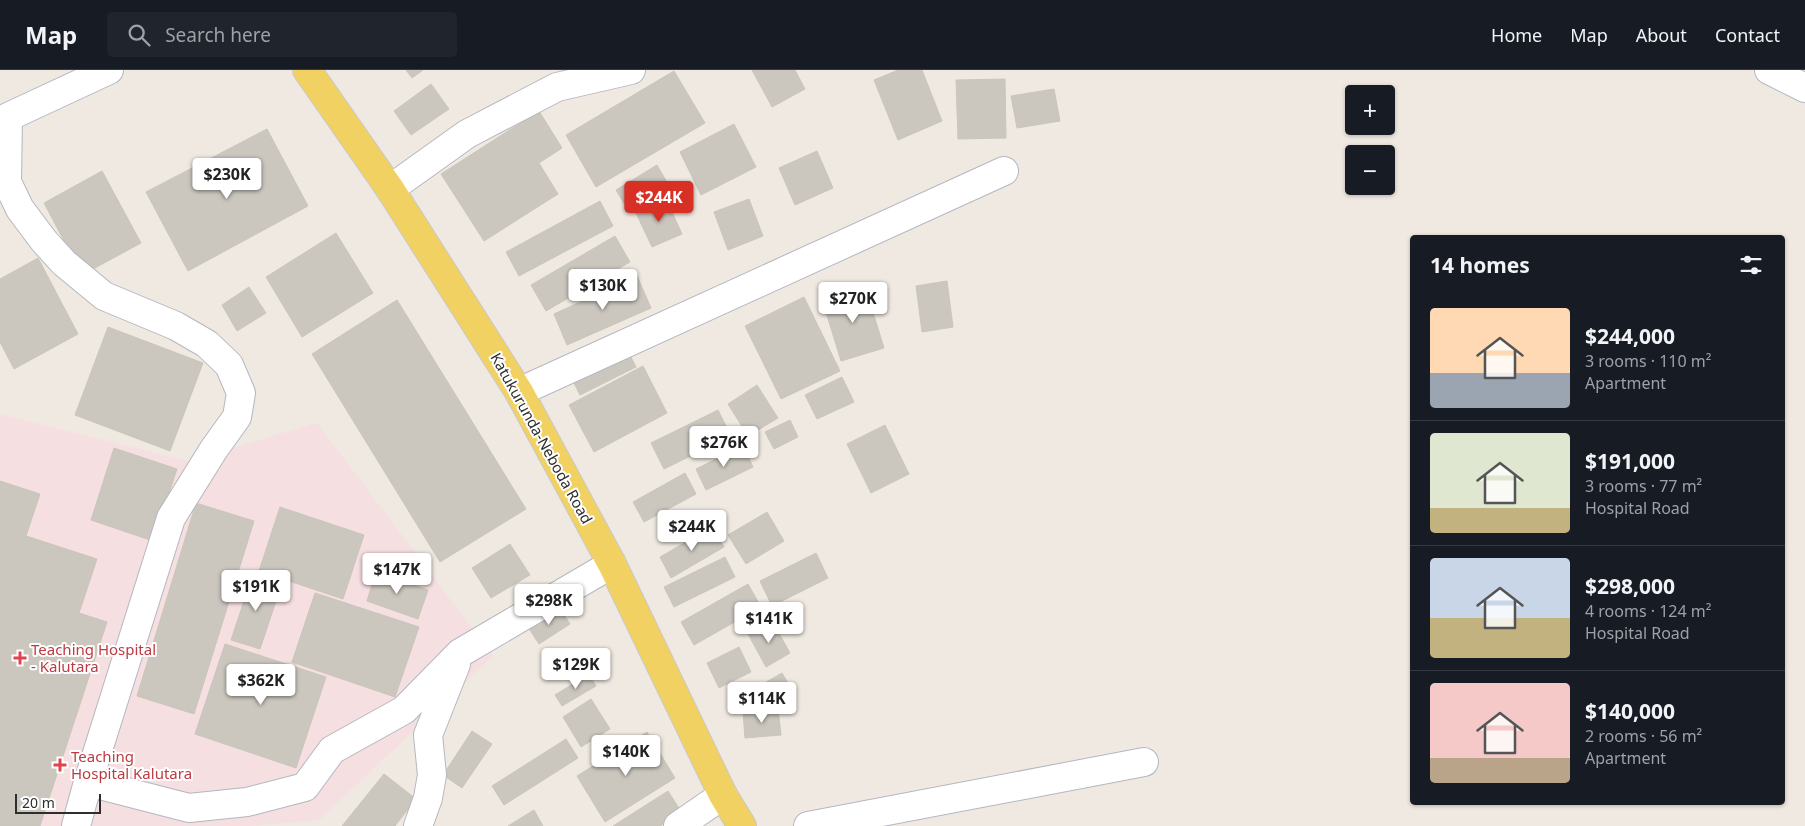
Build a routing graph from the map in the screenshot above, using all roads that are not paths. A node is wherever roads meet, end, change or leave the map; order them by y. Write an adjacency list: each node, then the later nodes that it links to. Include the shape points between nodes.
1 (109, 70): 6 (street)
2 (307, 70): 8 (main road, Katukurunda-Neboda Road)
3 (631, 70): 8 (street, via 557,87 467,134)
4 (1770, 70): 5 (street)
5 (1805, 88)
6 (4, 120): 9 (street)
7 (1004, 171): 10 (street)
8 (390, 189): 10 (main road, Katukurunda-Neboda Road)
9 (10, 207): 14 (street, via 64,264 104,296 176,326 207,344 229,365 241,393 237,417 171,518)
10 (519, 392): 11 (main road, Katukurunda-Neboda Road)
11 (612, 564): 12 (street); 15 (main road, Katukurunda-Neboda Road)
12 (460, 653): 14 (street, via 404,710 332,750 305,787 247,802 189,808); 17 (street, via 428,736 432,775)
13 (1144, 762): 20 (street)
14 (88, 782): 16 (street)
15 (723, 795): 18 (street); 19 (main road, Katukurunda-Neboda Road)
16 (76, 826)
17 (418, 826)
18 (678, 826)
19 (742, 826)
20 (808, 826)

